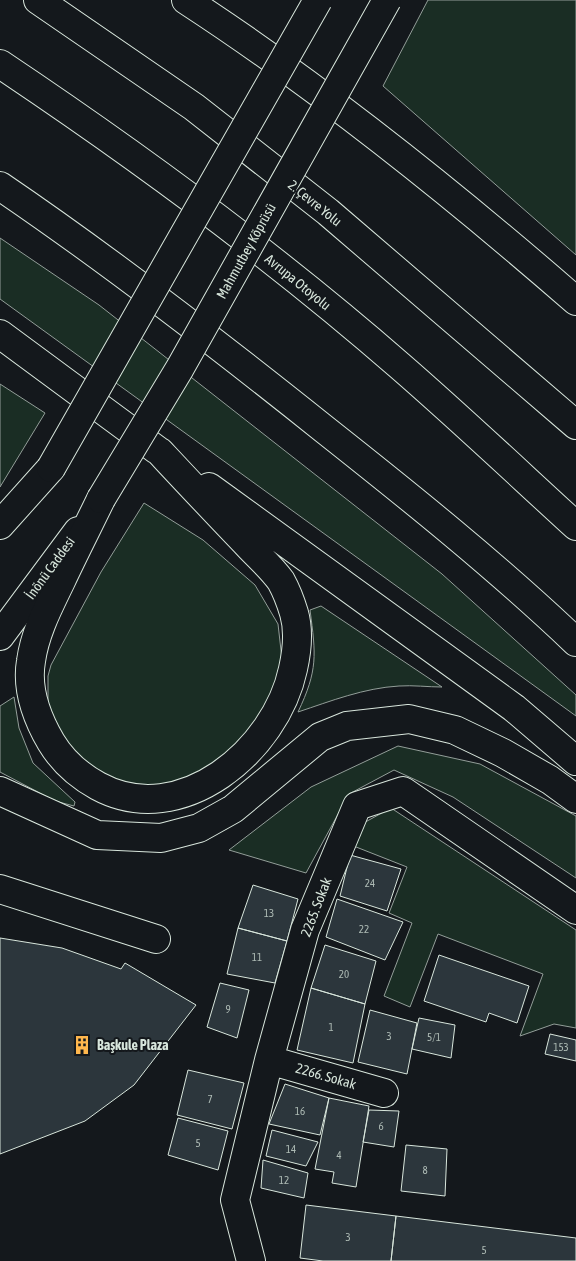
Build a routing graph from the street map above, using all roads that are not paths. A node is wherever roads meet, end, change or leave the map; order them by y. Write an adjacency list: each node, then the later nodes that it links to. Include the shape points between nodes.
1 (38, 0): 11 (main road, 2. Çevre Yolu, via 194,107 328,212)
2 (186, 0): 7 (main road, via 384,140)
3 (318, 0): 13 (main road, bridge)
4 (387, 0): 14 (main road, Mahmutbey Köprüsü, bridge, via 180,368)
5 (0, 64): 16 (main road, Avrupa Otoyolu, via 114,140 280,266 400,366)
6 (0, 186): 19 (main road, via 176,313 276,391 421,506)
7 (576, 301)
8 (0, 334): 10 (main road)
9 (0, 352): 10 (main road)
10 (67, 382): 12 (main road)
11 (576, 425)
12 (160, 452): 14 (main road, via 280,581 295,615 297,650 290,687 278,713 258,741 233,765 202,786 171,798 142,800 110,793 80,776 58,754 40,724 31,691 30,662 37,633); 20 (main road, via 514,708)
13 (51, 468): 15 (main road); 17 (main road)
14 (101, 499): 18 (main road, İnönü Caddesi)
15 (0, 525)
16 (576, 526)
17 (0, 542)
18 (0, 636)
19 (576, 642)
20 (576, 761)
21 (0, 791): 22 (main road, via 97,835 161,838 199,828 233,810 320,737 347,726 409,719 455,730 503,753)
22 (576, 799)
23 (0, 889): 25 (main road)
24 (576, 910): 26 (main road, 2265. Sokak, via 402,791 357,806 305,930)
25 (156, 939)
26 (269, 1060): 27 (main road, 2266. Sokak); 28 (main road, 2265. Sokak, via 235,1200)
27 (384, 1092)
28 (251, 1261)

